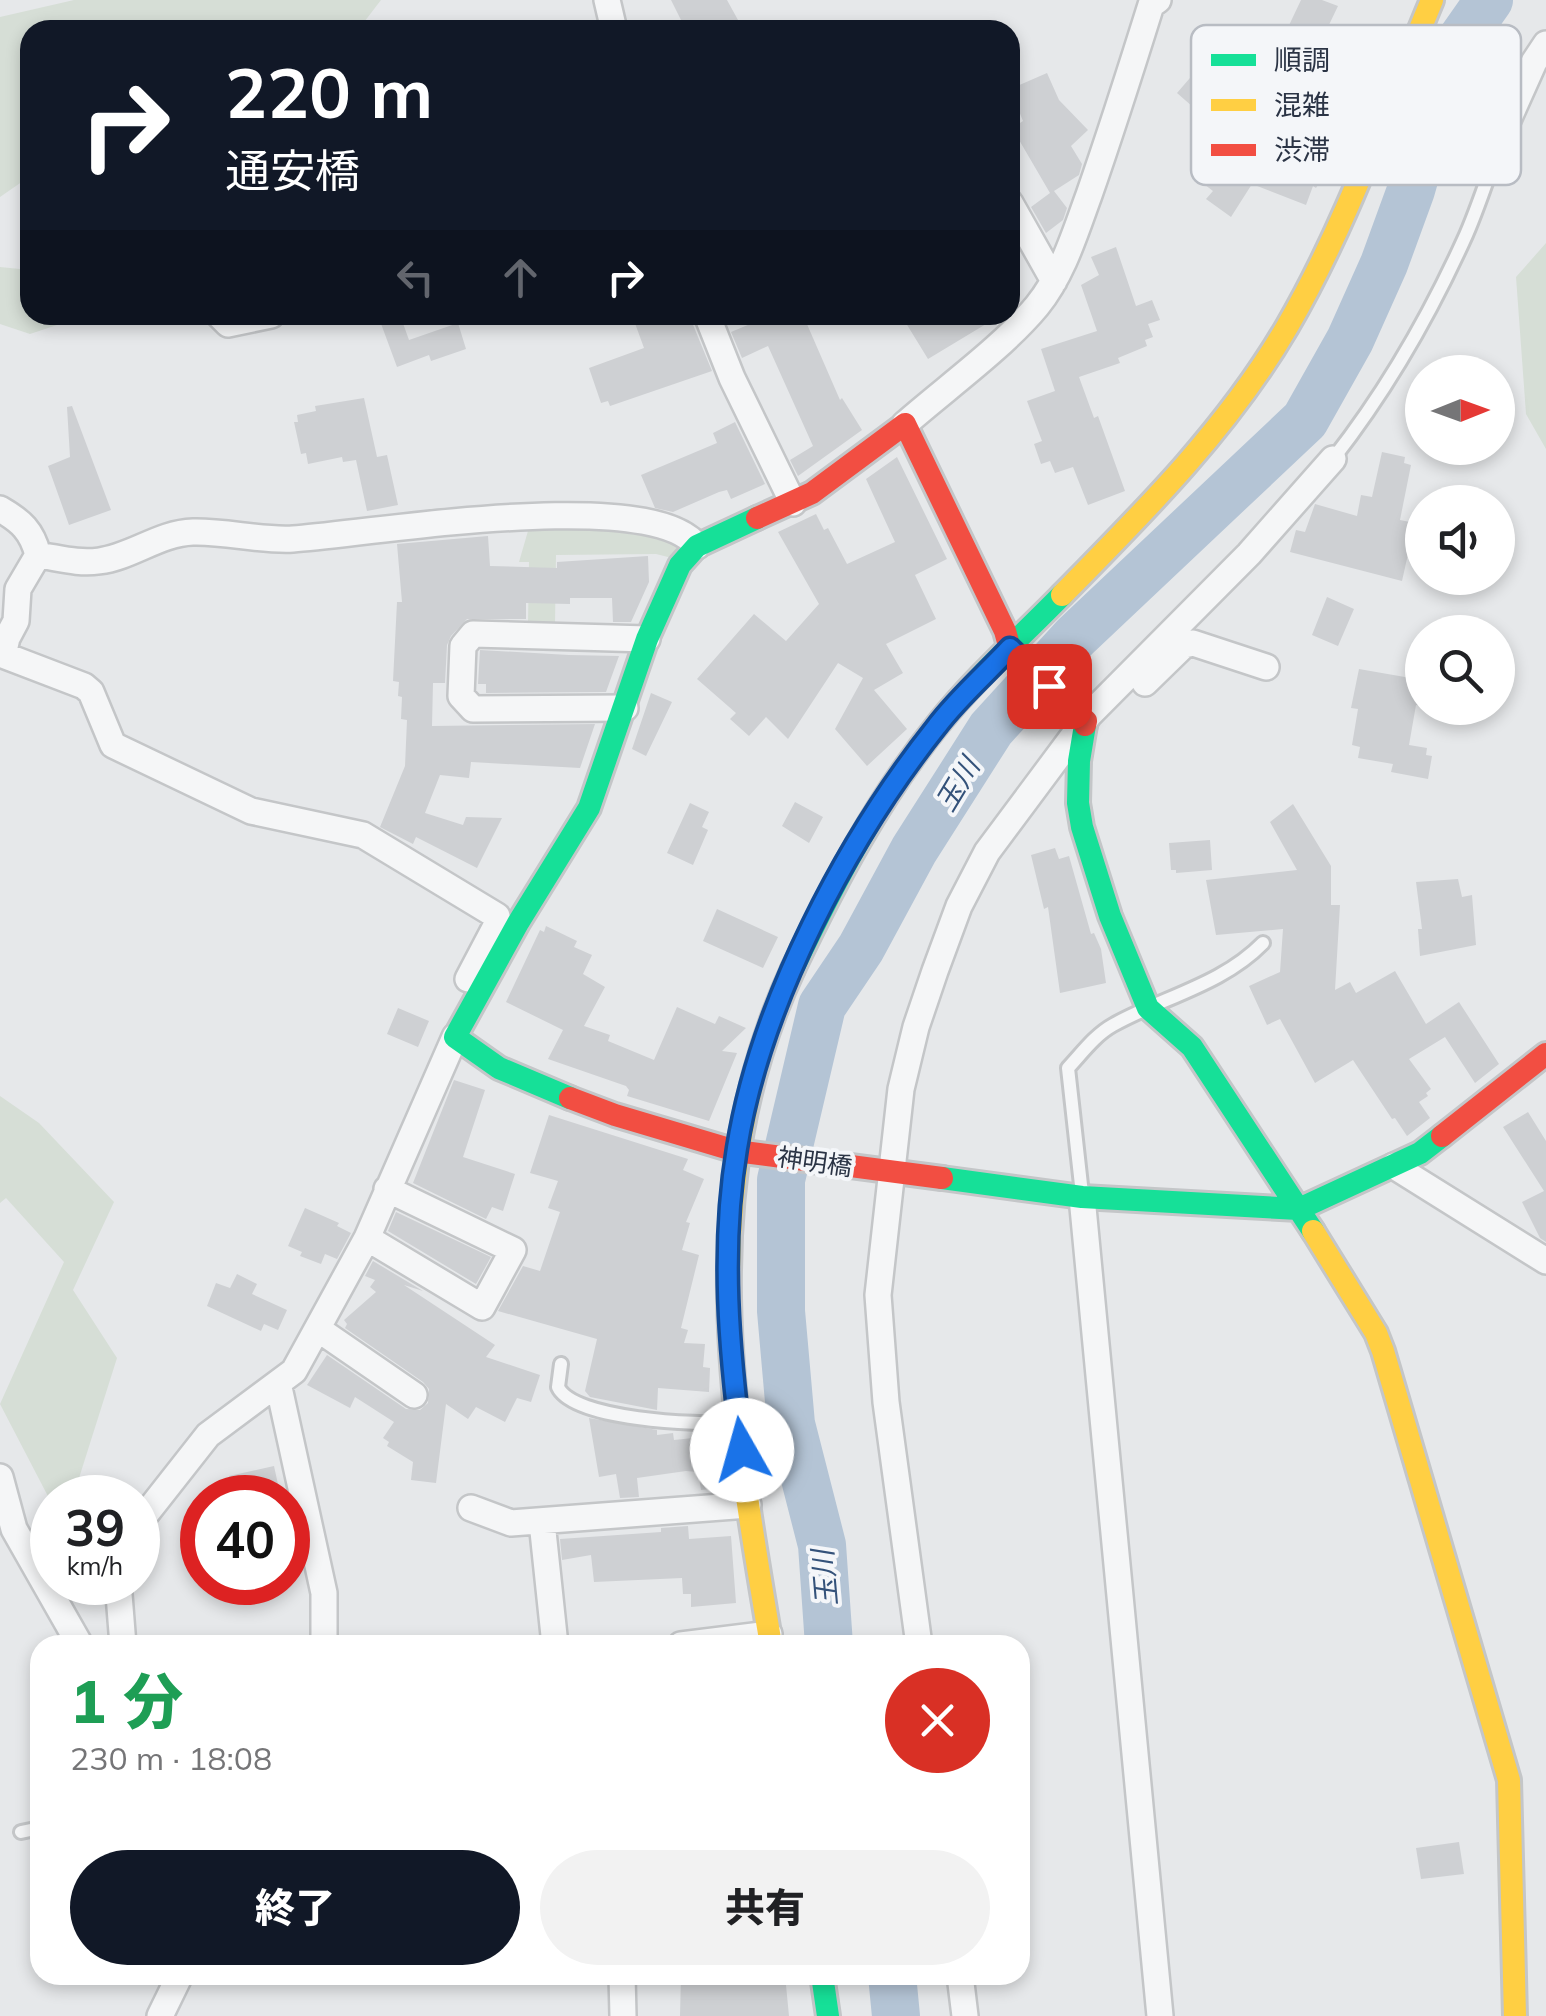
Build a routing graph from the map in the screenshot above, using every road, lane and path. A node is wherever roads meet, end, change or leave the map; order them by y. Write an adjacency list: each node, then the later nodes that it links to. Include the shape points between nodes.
1 (1432, 0): 3 (street)
2 (1152, 2): 9 (street)
3 (1422, 25)
4 (1546, 44): 5 (street)
5 (1521, 91)
6 (1355, 185): 21 (street, via 1305,295 1259,372)
7 (1485, 185): 14 (lane, via 1427,314 1375,406)
8 (1020, 221): 9 (street)
9 (1054, 281): 10 (street)
10 (1020, 324)
11 (711, 325): 15 (street)
12 (1019, 325): 13 (street)
13 (906, 424): 15 (street, via 854,466); 21 (street)
14 (1334, 459): 24 (street, via 1250,554)
15 (793, 502): 17 (street)
16 (0, 510): 18 (street, via 20,520)
17 (697, 546): 18 (street, via 651,521 503,517 287,540 193,532 81,563); 19 (street, via 680,565)
18 (38, 554): 20 (street, via 18,589 16,622)
19 (647, 639): 23 (street); 23 (street, via 473,634 462,646 461,696 472,708)
20 (2, 655): 26 (street, via 84,686 113,745 251,811 363,835 497,916 468,980 466,991)
21 (1015, 655): 24 (street); 30 (street, via 938,724 849,858 774,1010 746,1100)
22 (1266, 667): 24 (street, via 1184,645 1102,723)
23 (625, 708): 26 (street, via 589,808)
24 (1082, 716): 27 (street, via 1082,827); 32 (street, via 987,852 959,906 916,1027)
25 (1263, 942): 27 (lane, via 1214,978)
26 (475, 1000): 28 (street)
27 (1148, 1008): 34 (lane, via 1110,1026 1068,1068); 35 (street, via 1192,1047)
28 (456, 1037): 30 (street, 神明橋, via 528,1082); 33 (street)
29 (1546, 1054): 31 (street)
30 (743, 1152): 32 (street, 神明橋); 42 (street, via 726,1290)
31 (1394, 1166): 35 (street); 37 (street)
32 (884, 1171): 34 (street, 神明橋); 54 (street, via 878,1328)
33 (387, 1189): 36 (street); 36 (street, via 514,1250 482,1308)
34 (1082, 1197): 35 (street, 神明橋); 65 (street)
35 (1300, 1209): 66 (street, via 1383,1351 1508,1780)
36 (366, 1238): 38 (street)
37 (1546, 1261)
38 (318, 1330): 40 (street); 41 (street)
39 (561, 1364): 42 (lane, via 558,1386 572,1402 658,1422)
40 (276, 1387): 44 (street, via 208,1435); 51 (street, via 324,1593)
41 (414, 1394)
42 (738, 1423): 45 (street)
43 (0, 1478): 49 (street, via 14,1529)
44 (160, 1496)
45 (748, 1506): 47 (street); 53 (street)
46 (471, 1508): 47 (street, via 510,1523)
47 (542, 1522): 52 (street)
48 (119, 1605): 50 (street)
49 (74, 1635)
50 (121, 1635)
51 (324, 1635)
52 (554, 1635)
53 (769, 1635)
54 (919, 1635)
55 (30, 1830): 56 (lane)
56 (21, 1832)
57 (175, 1985): 61 (street)
58 (622, 1985): 62 (street)
59 (823, 1985): 63 (street)
60 (961, 1985): 64 (street)
61 (160, 2016)
62 (623, 2016)
63 (828, 2016)
64 (964, 2016)
65 (1160, 2016)
66 (1515, 2016)

